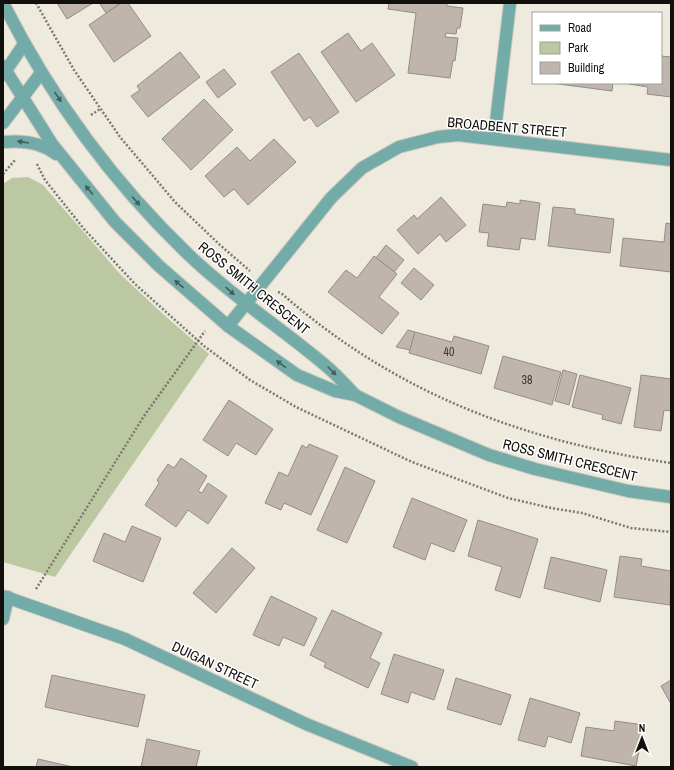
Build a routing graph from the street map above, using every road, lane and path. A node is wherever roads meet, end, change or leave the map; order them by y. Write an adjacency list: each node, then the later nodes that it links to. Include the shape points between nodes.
1 (3, 3): 4 (street, ROSS SMITH CRESCENT)
2 (36, 3): 13 (path, via 74,70 120,137 176,202 220,245)
3 (510, 3): 9 (street)
4 (24, 44): 5 (street); 6 (street, ROSS SMITH CRESCENT)
5 (4, 71): 7 (street, ROSS SMITH CRESCENT)
6 (41, 73): 7 (street); 14 (street, ROSS SMITH CRESCENT, one-way to 14, via 87,140 138,203 191,258)
7 (22, 98): 8 (street); 12 (street, ROSS SMITH CRESCENT)
8 (3, 123)
9 (494, 138): 11 (street, BROADBENT STREET); 13 (street, BROADBENT STREET, via 438,136 399,147 362,168 331,198)
10 (3, 142): 12 (street, one-way to 10, via 46,146 19,140)
11 (671, 160)
12 (65, 161): 15 (street, ROSS SMITH CRESCENT, one-way to 12, via 153,261 115,222)
13 (264, 282): 14 (street, BROADBENT STREET); 18 (path, via 350,347 418,388 484,417 567,444)
14 (246, 305): 16 (street, BROADBENT STREET); 17 (street, ROSS SMITH CRESCENT, one-way to 17, via 326,366)
15 (216, 316): 16 (street, ROSS SMITH CRESCENT); 21 (path, via 144,416)
16 (228, 326): 17 (street, ROSS SMITH CRESCENT, one-way to 16, via 335,391 297,375)
17 (356, 395): 19 (street, ROSS SMITH CRESCENT, via 399,417 489,455 535,469 628,491)
18 (671, 463)
19 (671, 497)
20 (5, 596): 21 (street, DUIGAN STREET); 22 (street)
21 (28, 604): 23 (street, DUIGAN STREET, via 125,639 306,724)
22 (3, 619)
23 (412, 767)

